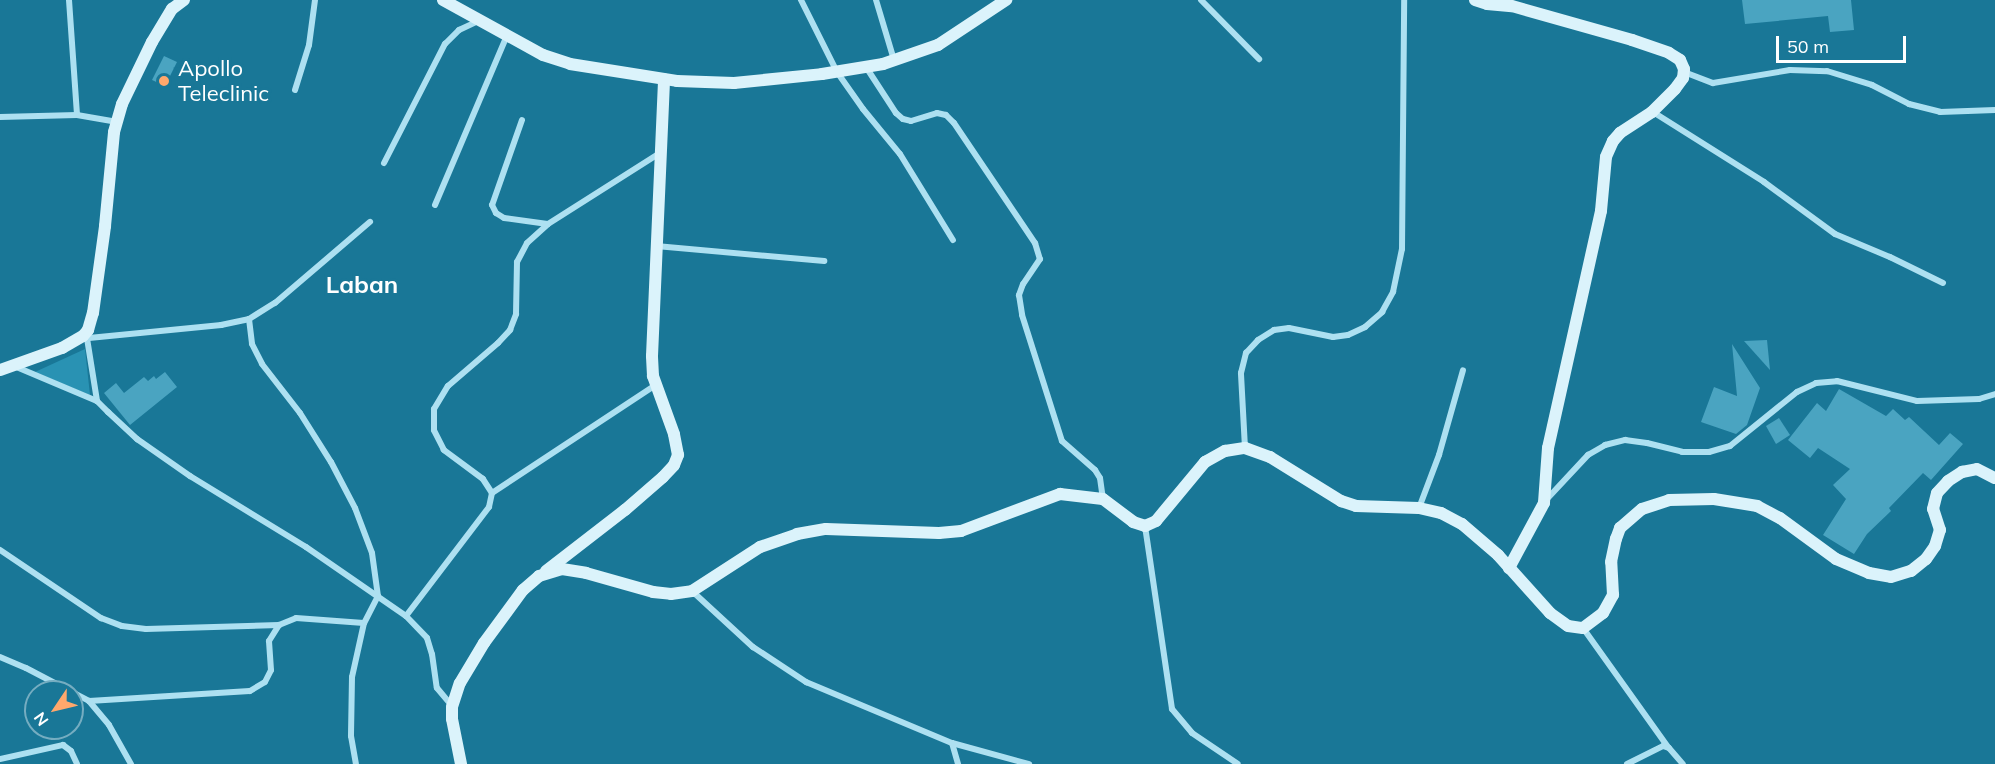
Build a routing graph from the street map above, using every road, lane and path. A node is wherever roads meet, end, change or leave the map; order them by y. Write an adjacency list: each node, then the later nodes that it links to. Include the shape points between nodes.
1 (69, 0): 23 (street)
2 (315, 0): 20 (street, via 309,45)
3 (801, 0): 17 (street)
4 (876, 0): 15 (street)
5 (1006, 0): 15 (street, via 938,45)
6 (1201, 0): 14 (street)
7 (1404, 0): 44 (street, via 1402,249 1393,292 1382,312 1348,335 1333,337 1289,327 1274,330 1258,340 1246,353 1241,373)
8 (1475, 0): 11 (street, via 1487,4)
9 (181, 1): 26 (street, via 152,42)
10 (448, 1): 12 (street)
11 (1514, 3): 18 (street, via 1670,53 1680,60)
12 (481, 19): 13 (street); 28 (street, via 459,30 445,44)
13 (507, 35): 19 (street, via 543,55 570,64); 29 (street)
14 (1259, 59)
15 (894, 60): 16 (street)
16 (866, 67): 17 (street); 47 (street, via 903,119 911,121 937,113 954,123 1035,243 1040,259 1019,295 1022,315 1062,441 1095,470)
17 (837, 72): 19 (street, via 742,82); 32 (street, via 900,154)
18 (1683, 72): 21 (street, via 1713,83 1790,70 1827,71 1872,85 1909,104 1940,112); 22 (street, via 1676,89)
19 (664, 79): 27 (street)
20 (295, 90)
21 (1995, 110)
22 (1652, 112): 35 (street, via 1764,182 1835,234); 48 (street, via 1620,133 1606,157 1601,211 1548,448)
23 (77, 115): 24 (street); 26 (street)
24 (0, 117)
25 (522, 120): 31 (street, via 492,205 504,218)
26 (117, 122): 37 (street)
27 (660, 152): 31 (street); 33 (street)
28 (384, 163)
29 (435, 205)
30 (370, 222): 36 (street, via 275,303)
31 (548, 224): 46 (street, via 527,243 517,262 516,314 510,330 448,386 434,409 434,430 444,450 483,479)
32 (953, 240)
33 (656, 246): 34 (street); 41 (street, via 652,356)
34 (824, 261)
35 (1943, 283)
36 (249, 319): 37 (street, via 220,325); 55 (street, via 252,344 262,364 300,413 355,508 372,553)
37 (87, 335): 38 (street); 43 (street)
38 (13, 366): 39 (street); 43 (street)
39 (0, 370)
40 (1463, 370): 49 (street)
41 (656, 385): 46 (street); 53 (street, via 674,434 678,455 674,465 607,524)
42 (1995, 394): 48 (street, via 1979,399 1917,401 1837,381 1816,382 1797,392 1730,446 1709,452 1682,452 1626,440 1605,445 1588,455)
43 (97, 401): 55 (street, via 138,439 181,470)
44 (1245, 448): 49 (street, via 1270,458 1341,501 1356,506); 50 (street, via 1225,451 1205,462 1156,521)
45 (1995, 478): 59 (street, via 1977,469 1948,481 1937,493 1933,510 1940,530 1935,546 1926,560 1911,571 1891,577 1869,573 1836,559 1757,506 1713,498 1669,500 1651,506 1620,528 1611,562 1613,595 1603,613)
46 (492, 494): 56 (street, via 489,507)
47 (1103, 499): 50 (street, via 1133,522); 54 (street, via 1060,494 962,531 826,529 797,534 760,547)
48 (1544, 503): 52 (street)
49 (1419, 508): 52 (street, via 1462,524)
50 (1145, 526): 72 (street, via 1172,709 1192,733)
51 (0, 550): 58 (street, via 101,618 122,626)
52 (1509, 568): 59 (street, via 1550,613 1568,626)
53 (539, 576): 54 (street, via 562,569 653,592); 62 (street, via 523,590 484,643 460,683)
54 (692, 591): 63 (street, via 753,647 789,672)
55 (378, 596): 56 (street); 57 (street)
56 (406, 616): 62 (street, via 427,638 437,688)
57 (364, 623): 58 (street, via 296,618); 68 (street, via 352,677 351,736)
58 (279, 626): 61 (street, via 269,640 271,670 265,682 250,691)
59 (1583, 628): 64 (street)
60 (0, 657): 61 (street)
61 (89, 702): 67 (street, via 109,725)
62 (452, 706): 69 (street)
63 (952, 743): 70 (street); 71 (street)
64 (1668, 747): 73 (street); 74 (street)
65 (0, 759): 66 (street, via 63,745)
66 (78, 764)
67 (131, 764)
68 (356, 764)
69 (461, 764)
70 (958, 764)
71 (1029, 764)
72 (1238, 764)
73 (1627, 764)
74 (1683, 764)

